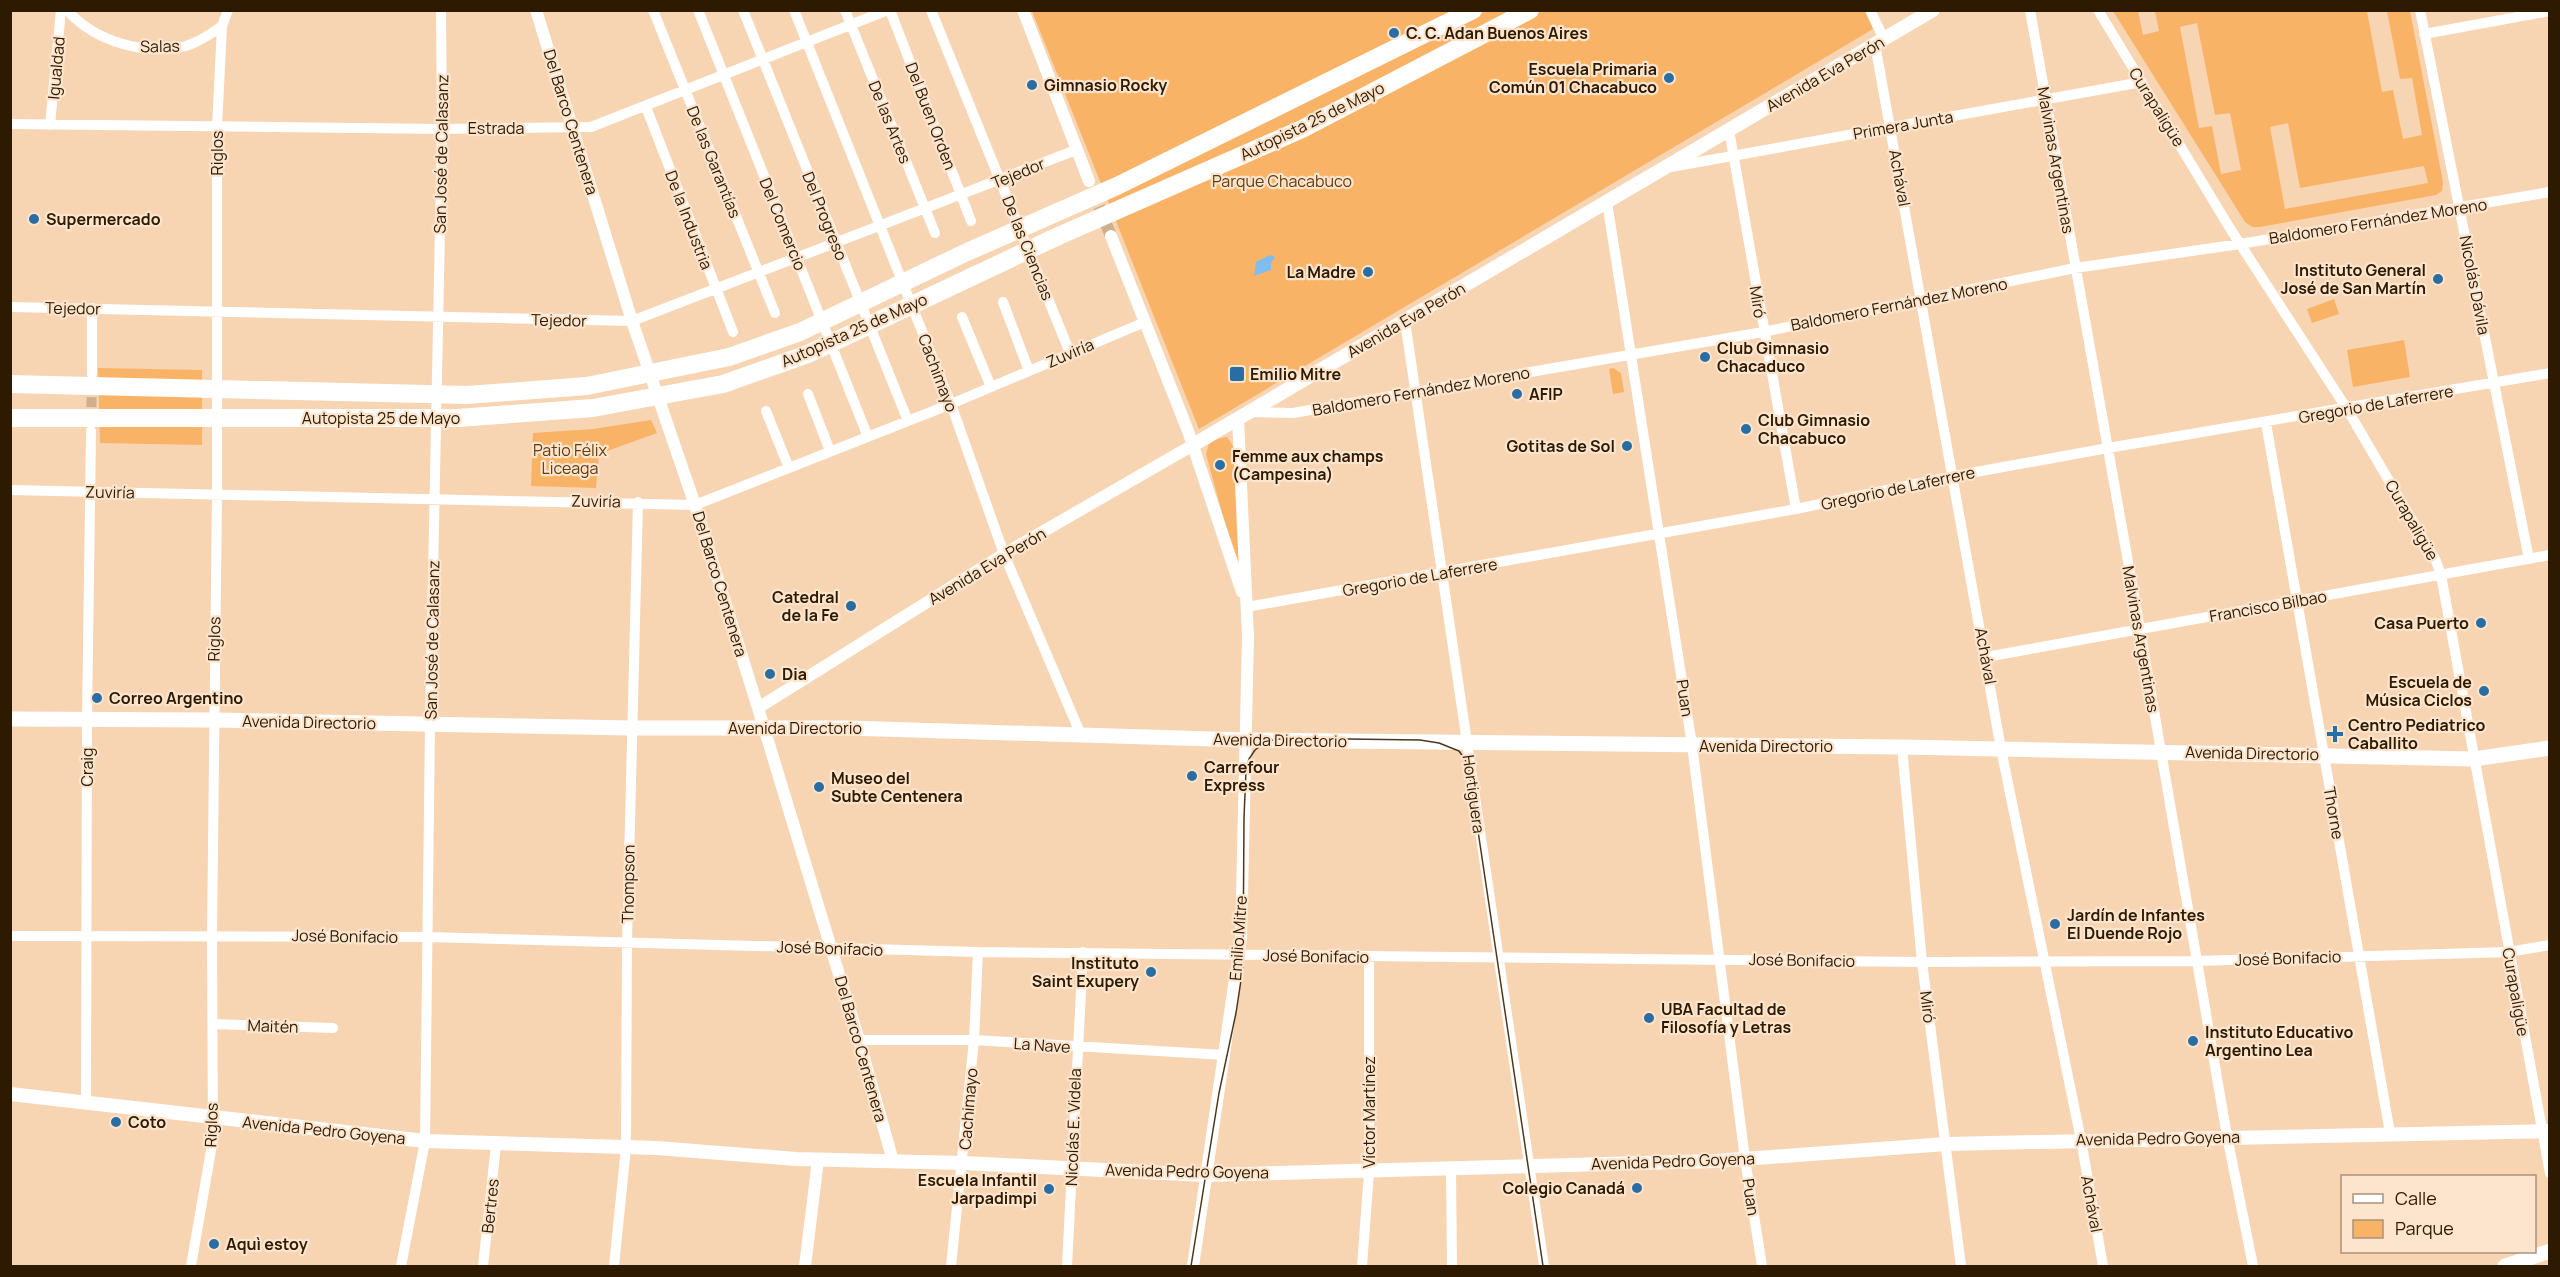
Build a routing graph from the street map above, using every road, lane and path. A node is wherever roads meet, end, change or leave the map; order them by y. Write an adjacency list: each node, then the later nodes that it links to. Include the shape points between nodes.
1 (61, 10): 34 (street, Igualdad)
2 (67, 10): 22 (street, Salas, via 87,28 104,36 150,49 187,45)
3 (228, 10): 22 (street, Riglos)
4 (441, 10): 38 (street, San José de Calasanz)
5 (536, 10): 37 (street, Del Barco Centenera)
6 (653, 10): 30 (street, De las Garantías)
7 (698, 10): 28 (street, Del Comercio)
8 (744, 10): 27 (street, Del Progreso)
9 (794, 10): 26 (street, Cachimayo)
10 (845, 10): 23 (street, De las Artes)
11 (889, 10): 23 (street, Estrada); 46 (street, Del Buen Orden)
12 (931, 10): 43 (street, De las Ciencias)
13 (1023, 10): 40 (street)
14 (1473, 10): 78 (highway, Autopista 25 de Mayo, via 1117,186 800,332 729,357 587,386 467,395)
15 (1530, 10): 88 (highway, Autopista 25 de Mayo, via 1302,129 1053,238 808,354 723,384 593,408 458,418)
16 (1870, 10): 25 (street, Achával)
17 (1933, 10): 25 (main road, Avenida Eva Perón)
18 (2030, 10): 31 (street, Malvinas Argentinas)
19 (2098, 10): 29 (street, Curapaligüe)
20 (2420, 10): 24 (street, Nicolás Dávila)
21 (2550, 11): 24 (street)
22 (222, 26): 36 (street, Riglos)
23 (851, 26): 26 (street, Estrada); 49 (street, De las Artes)
24 (2424, 34): 48 (street, Nicolás Dávila)
25 (1880, 42): 35 (street, Achával); 39 (main road, Avenida Eva Perón)
26 (807, 43): 27 (street, Estrada); 51 (street, Cachimayo)
27 (763, 60): 28 (street, Estrada); 54 (street, Del Progreso)
28 (723, 76): 30 (street, Estrada); 56 (street, Del Comercio)
29 (2142, 82): 31 (street, Primera Junta); 55 (street, Curapaligüe)
30 (685, 91): 32 (street, Estrada); 58 (street, De las Garantías)
31 (2046, 99): 35 (street, Primera Junta); 57 (street, Malvinas Argentinas)
32 (646, 107): 37 (street, Estrada, via 591,127); 59 (street, De la Industria)
33 (10, 124): 34 (street, Estrada)
34 (51, 125): 36 (street, Estrada)
35 (1891, 127): 41 (street, Primera Junta); 60 (street, Achával)
36 (217, 128): 38 (street, Estrada); 64 (street, Riglos)
37 (573, 128): 38 (street, Estrada); 68 (street, Del Barco Centenera)
38 (442, 129): 66 (street, San José de Calasanz)
39 (1729, 130): 41 (street, Miró); 42 (main road, Avenida Eva Perón)
40 (1076, 150): 43 (street, Tejedor); 44 (street)
41 (1734, 155): 42 (street, Primera Junta); 72 (street, Miró)
42 (1664, 168): 47 (main road, Avenida Eva Perón)
43 (1001, 179): 46 (street, Tejedor); 73 (street, De las Ciencias)
44 (1089, 181)
45 (2550, 192): 48 (street, Baldomero Fernández Moreno)
46 (961, 195): 49 (street, Tejedor); 50 (street, Del Buen Orden)
47 (1606, 202): 69 (main road, Avenida Eva Perón); 74 (street, Puan)
48 (2460, 207): 55 (street, Baldomero Fernández Moreno); 79 (street, Nicolás Dávila)
49 (926, 209): 51 (street, Tejedor); 52 (street, De las Artes)
50 (971, 221)
51 (880, 226): 54 (street, Tejedor); 83 (street, Cachimayo)
52 (935, 233)
53 (1111, 236): 70 (street, Emilio Mitre)
54 (836, 244): 56 (street, Tejedor); 89 (street, Del Progreso)
55 (2240, 244): 57 (street, Baldomero Fernández Moreno); 84 (street, Curapaligüe)
56 (797, 258): 58 (street, Tejedor); 93 (street, Del Comercio)
57 (2075, 268): 60 (street, Baldomero Fernández Moreno); 95 (street, Malvinas Argentinas)
58 (759, 274): 59 (street, Tejedor); 65 (street, De las Garantías)
59 (716, 290): 68 (street, Tejedor); 71 (street, De la Industria)
60 (1920, 300): 72 (street, Baldomero Fernández Moreno); 98 (street, Achával)
61 (1003, 302): 75 (street)
62 (10, 307): 63 (street, Tejedor)
63 (92, 309): 64 (street, Tejedor); 77 (street)
64 (216, 313): 66 (street, Tejedor); 101 (street, Riglos)
65 (775, 313)
66 (437, 317): 68 (street, Tejedor); 102 (street, San José de Calasanz)
67 (962, 317): 80 (street)
68 (632, 321): 104 (street, Del Barco Centenera)
69 (1405, 321): 81 (street, Hortiguera); 86 (main road, Avenida Eva Perón)
70 (1145, 322): 73 (street, Zuviría); 94 (street, Emilio Mitre)
71 (733, 332)
72 (1763, 332): 74 (street, Baldomero Fernández Moreno); 105 (street, Miró)
73 (1070, 353): 75 (street, Zuviría)
74 (1631, 355): 81 (street, Baldomero Fernández Moreno); 106 (street, Puan)
75 (1029, 371): 80 (street, Zuviría)
76 (2550, 373): 79 (street, Gregorio de Laferrere)
77 (92, 374)
78 (10, 382)
79 (2494, 383): 84 (street, Gregorio de Laferrere); 109 (street, Nicolás Dávila)
80 (991, 387): 83 (street, Zuviría)
81 (1416, 392): 86 (street, Baldomero Fernández Moreno, via 1293,413); 110 (street, Hortiguera)
82 (808, 394): 96 (street)
83 (951, 404): 89 (street, Zuviría); 107 (street, Cachimayo)
84 (2347, 409): 91 (street, Gregorio de Laferrere); 111 (street, Curapaligüe)
85 (766, 411): 97 (street)
86 (1243, 415): 94 (main road, Avenida Eva Perón); 113 (street, Emilio Mitre)
87 (10, 418): 88 (highway, Autopista 25 de Mayo)
88 (117, 419): 90 (highway)
89 (908, 421): 93 (street, Zuviría)
90 (10, 423)
91 (2266, 423): 95 (street, Gregorio de Laferrere); 112 (street, Thorne)
92 (91, 431): 100 (street, Craig)
93 (868, 437): 96 (street, Zuviría)
94 (1193, 445): 107 (street, Avenida Eva Perón); 113 (street, Emilio Mitre)
95 (2108, 448): 98 (street, Gregorio de Laferrere); 114 (street, Malvinas Argentinas)
96 (830, 451): 97 (street, Zuviría)
97 (789, 468): 104 (street, Zuviría)
98 (1954, 476): 105 (street, Gregorio de Laferrere); 115 (street, Achával)
99 (10, 490): 100 (street, Zuviría)
100 (90, 491): 101 (street, Zuviría); 118 (street, Craig)
101 (217, 494): 102 (street, Zuviría); 119 (street, Riglos)
102 (435, 498): 103 (street, Zuviría); 120 (street, San José de Calasanz)
103 (638, 502): 104 (street, Zuviría); 121 (street, Thompson)
104 (695, 505): 116 (street, Del Barco Centenera)
105 (1796, 509): 106 (street, Gregorio de Laferrere)
106 (1658, 534): 110 (street, Gregorio de Laferrere); 126 (street, Puan)
107 (1004, 554): 116 (street, Avenida Eva Perón); 123 (street, Cachimayo)
108 (2550, 555): 109 (street, Francisco Bilbao)
109 (2529, 559): 111 (street, Francisco Bilbao)
110 (1442, 574): 113 (street, Gregorio de Laferrere); 125 (street, Hortiguera)
111 (2441, 575): 112 (street, Francisco Bilbao); 132 (street, Curapaligüe)
112 (2297, 601): 114 (street, Francisco Bilbao); 131 (street, Thorne)
113 (1247, 607): 124 (street, Emilio Mitre)
114 (2140, 629): 115 (street, Francisco Bilbao); 130 (street, Malvinas Argentinas)
115 (1986, 657): 129 (street, Achával)
116 (758, 708): 122 (street, Del Barco Centenera)
117 (10, 719): 118 (main road, Avenida Directorio)
118 (87, 720): 119 (main road, Avenida Directorio); 135 (street, Craig)
119 (213, 720): 120 (main road, Avenida Directorio); 133 (street, Riglos)
120 (430, 724): 121 (main road, Avenida Directorio); 136 (street, San José de Calasanz)
121 (632, 728): 122 (main road, Avenida Directorio); 137 (street, Thompson)
122 (764, 728): 123 (main road, Avenida Directorio); 139 (street, Del Barco Centenera)
123 (1082, 735): 124 (main road, Avenida Directorio)
124 (1245, 740): 125 (main road, Avenida Directorio); 143 (street, Emilio Mitre)
125 (1467, 743): 126 (main road, Avenida Directorio); 146 (street, Hortiguera)
126 (1692, 745): 127 (main road, Avenida Directorio); 147 (street, Puan)
127 (1902, 747): 129 (main road, Avenida Directorio); 149 (street, Miró)
128 (2550, 748): 132 (main road, Avenida Directorio)
129 (2001, 749): 130 (main road, Avenida Directorio); 150 (street, Achával)
130 (2160, 751): 131 (main road, Avenida Directorio); 148 (street, Malvinas Argentinas)
131 (2324, 755): 132 (main road, Avenida Directorio); 144 (street, Thorne)
132 (2474, 759): 142 (street, Curapaligüe)
133 (212, 935): 135 (street, José Bonifacio); 136 (street, José Bonifacio); 151 (street, Riglos)
134 (10, 936): 135 (street, José Bonifacio)
135 (87, 936): 158 (street, Craig)
136 (428, 937): 137 (street, José Bonifacio); 164 (street, San José de Calasanz)
137 (627, 942): 139 (street, José Bonifacio); 167 (street, Thompson)
138 (2550, 945): 142 (street, José Bonifacio)
139 (831, 948): 140 (street, José Bonifacio); 153 (street, Del Barco Centenera)
140 (978, 952): 141 (street, José Bonifacio); 154 (street, Cachimayo)
141 (1083, 952): 143 (street, José Bonifacio); 155 (street, Nicolás E. Videla)
142 (2508, 952): 144 (street, José Bonifacio); 160 (street, Curapaligüe)
143 (1239, 955): 145 (street, José Bonifacio); 156 (street, Emilio Mitre)
144 (2359, 955): 148 (street, José Bonifacio); 161 (street, Thorne)
145 (1369, 957): 146 (street, José Bonifacio); 175 (street, Víctor Martínez)
146 (1497, 958): 147 (street, José Bonifacio); 172 (street, Hortiguera)
147 (1719, 959): 149 (street, José Bonifacio); 168 (street, Puan)
148 (2198, 961): 150 (street, José Bonifacio); 162 (street, Malvinas Argentinas)
149 (1922, 962): 150 (street, José Bonifacio); 165 (street, Miró)
150 (2043, 962): 163 (street, Achával)
151 (213, 1023): 152 (street, Maitén); 159 (street, Riglos)
152 (333, 1028)
153 (859, 1040): 154 (street, La Nave); 170 (street, Del Barco Centenera)
154 (974, 1040): 155 (street, La Nave); 171 (street, Cachimayo)
155 (1076, 1047): 156 (street, La Nave); 173 (street, Nicolás E. Videla)
156 (1225, 1055): 177 (street, Emilio Mitre)
157 (10, 1094): 158 (main road, Avenida Pedro Goyena)
158 (86, 1103): 159 (main road, Avenida Pedro Goyena)
159 (212, 1118): 164 (main road, Avenida Pedro Goyena); 179 (street, Riglos, via 213,1139)
160 (2546, 1131): 161 (main road, Avenida Pedro Goyena); 176 (street, Curapaligüe)
161 (2390, 1133): 162 (main road, Avenida Pedro Goyena)
162 (2227, 1136): 163 (main road, Avenida Pedro Goyena); 193 (street, Malvinas Argentinas)
163 (2081, 1140): 165 (main road, Avenida Pedro Goyena); 192 (street, Achával)
164 (425, 1141): 166 (main road, Avenida Pedro Goyena); 180 (street, San José de Calasanz)
165 (1946, 1144): 168 (main road, Avenida Pedro Goyena); 191 (street, Miró)
166 (496, 1145): 167 (main road, Avenida Pedro Goyena); 181 (street, Bertres)
167 (633, 1148): 169 (main road, Avenida Pedro Goyena, via 656,1154 773,1162); 182 (street, Thompson)
168 (1745, 1159): 172 (main road, Avenida Pedro Goyena); 190 (street, Puan)
169 (818, 1160): 170 (main road, Avenida Pedro Goyena); 183 (street)
170 (893, 1161): 171 (main road, Avenida Pedro Goyena)
171 (963, 1163): 173 (main road, Avenida Pedro Goyena); 184 (street, Cachimayo)
172 (1530, 1167): 174 (main road, Avenida Pedro Goyena); 189 (street, Hortiguera)
173 (1072, 1169): 177 (main road, Avenida Pedro Goyena); 185 (street, Nicolás E. Videla)
174 (1451, 1170): 175 (main road, Avenida Pedro Goyena); 188 (street)
175 (1369, 1172): 177 (main road, Avenida Pedro Goyena); 187 (street, Víctor Martínez)
176 (2550, 1173)
177 (1207, 1175): 186 (street, Emilio Mitre)
178 (2550, 1251): 194 (main road)
179 (191, 1266)
180 (402, 1266)
181 (483, 1266)
182 (614, 1266)
183 (805, 1266)
184 (951, 1266)
185 (1067, 1266)
186 (1193, 1266)
187 (1362, 1266)
188 (1452, 1266)
189 (1544, 1266)
190 (1762, 1266)
191 (1961, 1266)
192 (2103, 1266)
193 (2253, 1266)
194 (2505, 1266)

